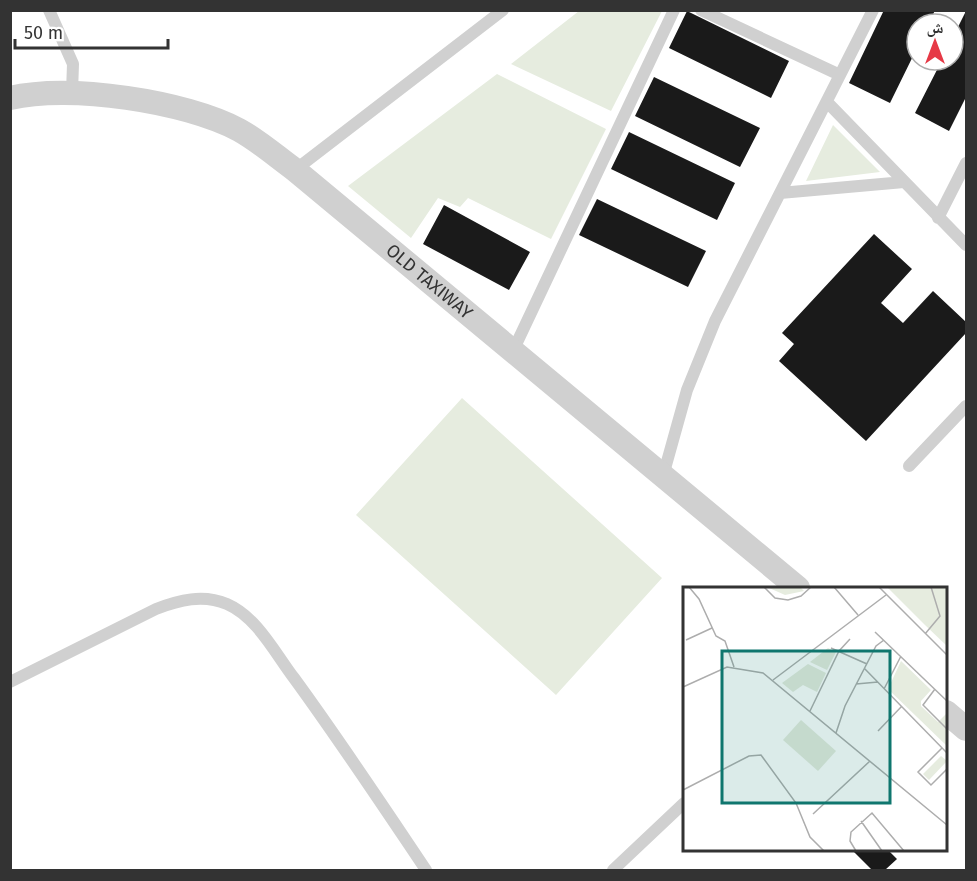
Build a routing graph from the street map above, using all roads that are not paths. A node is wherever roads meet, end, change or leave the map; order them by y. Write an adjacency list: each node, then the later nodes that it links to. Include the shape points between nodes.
1 (49, 10): 7 (lane, via 73,64)
2 (504, 10): 11 (lane)
3 (674, 10): 16 (lane)
4 (700, 10): 6 (lane)
5 (873, 10): 6 (lane)
6 (840, 75): 9 (lane)
7 (72, 92): 8 (street, OLD TAXIWAY); 11 (street, OLD TAXIWAY, via 194,112 239,130)
8 (10, 98)
9 (827, 102): 12 (lane); 13 (lane)
10 (966, 164): 14 (lane)
11 (295, 170): 16 (street, OLD TAXIWAY)
12 (904, 182): 13 (lane); 14 (lane)
13 (780, 194): 19 (lane, via 715,321 687,390)
14 (938, 218): 15 (lane)
15 (966, 245)
16 (513, 351): 19 (street, OLD TAXIWAY)
17 (966, 406): 18 (lane)
18 (909, 466)
19 (663, 476): 20 (street, OLD TAXIWAY)
20 (797, 587)
21 (10, 682): 25 (lane, via 179,600 203,598 227,604 247,617 263,636)
22 (947, 714): 23 (street)
23 (966, 729)
24 (683, 804): 26 (lane)
25 (426, 870)
26 (613, 870)

